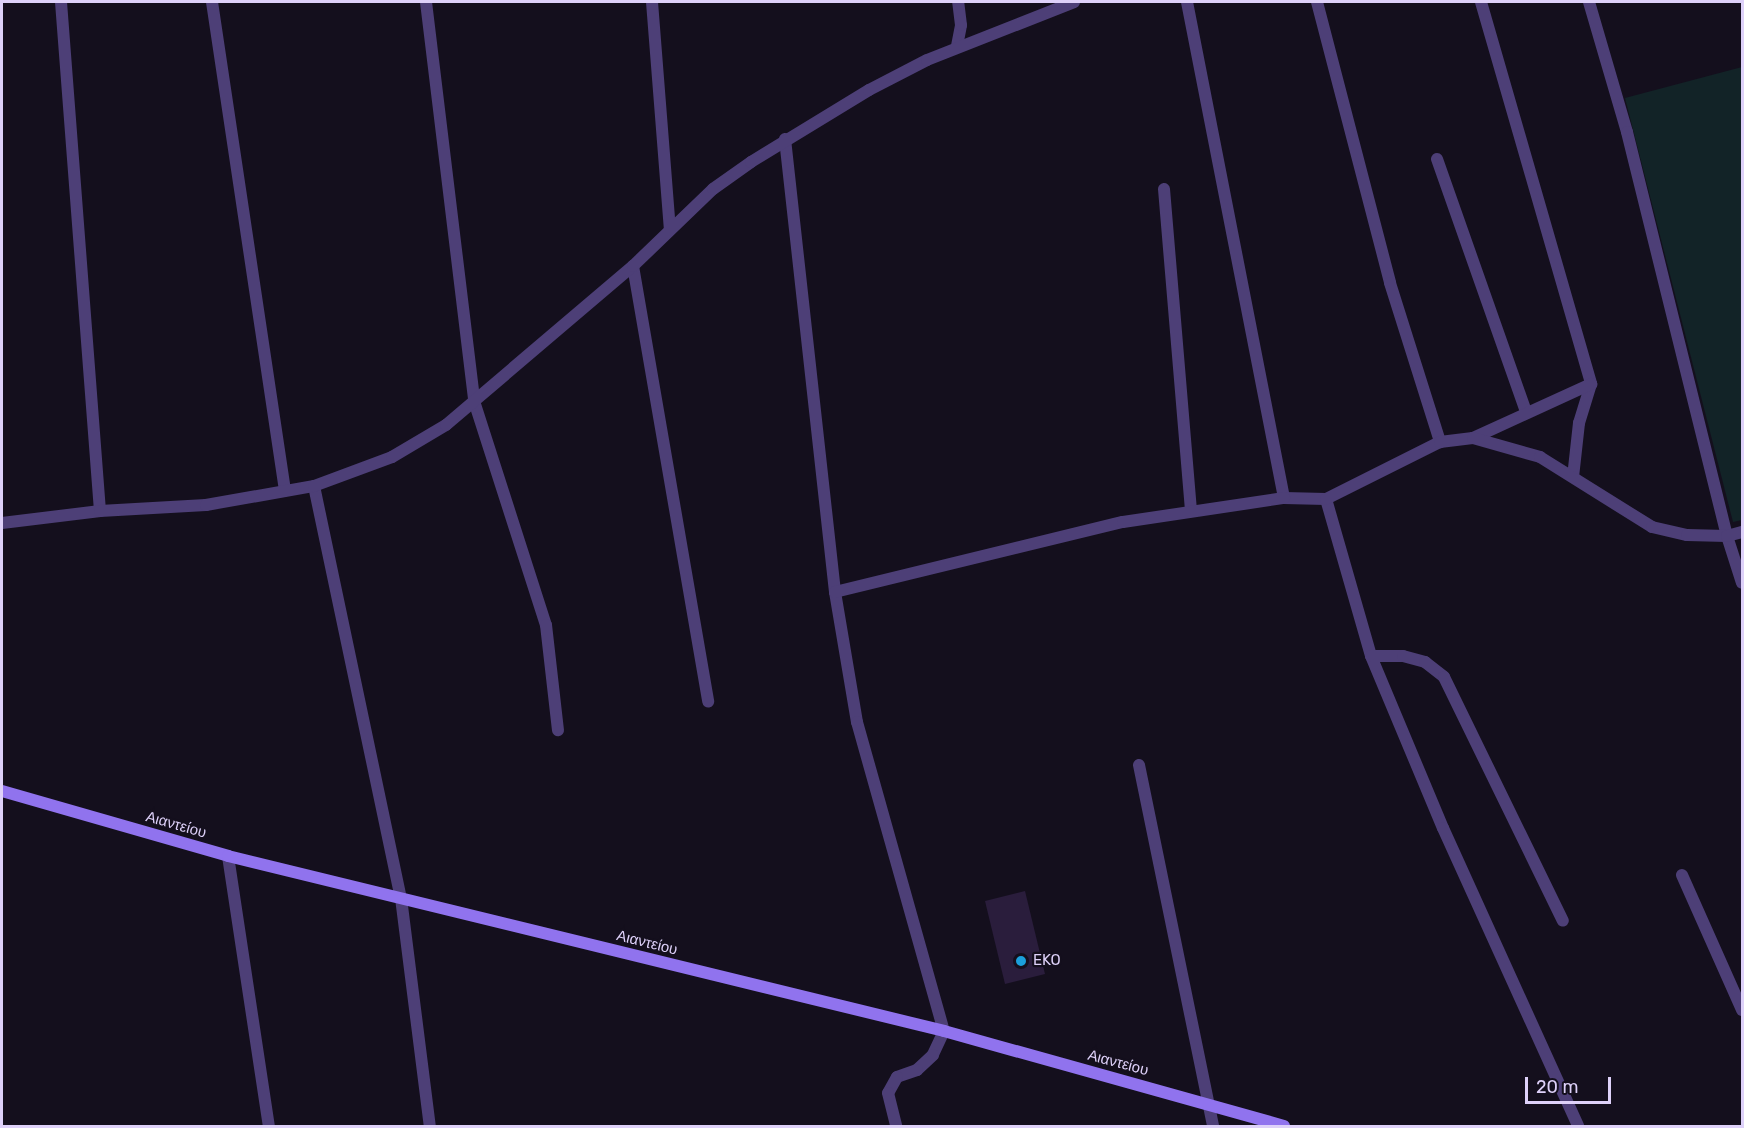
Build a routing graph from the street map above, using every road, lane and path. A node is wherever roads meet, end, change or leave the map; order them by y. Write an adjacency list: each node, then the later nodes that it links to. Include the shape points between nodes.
1 (61, 2): 27 (street)
2 (212, 2): 24 (street)
3 (426, 2): 18 (street)
4 (652, 2): 15 (street)
5 (958, 2): 11 (street, via 961,25)
6 (1074, 2): 11 (street)
7 (1187, 2): 25 (street)
8 (1317, 2): 21 (street, via 1390,283)
9 (1481, 2): 17 (street)
10 (1589, 2): 31 (street, via 1627,132)
11 (957, 46): 12 (street, via 869,90)
12 (785, 139): 15 (street, via 713,189); 33 (street)
13 (1437, 159): 19 (street)
14 (1164, 189): 28 (street)
15 (670, 229): 16 (street)
16 (633, 266): 18 (street); 35 (street)
17 (1591, 384): 19 (street); 22 (street, via 1579,423)
18 (474, 401): 23 (street, via 446,425 392,457); 36 (street, via 546,625)
19 (1526, 412): 20 (street)
20 (1473, 438): 21 (street); 22 (street, via 1540,457)
21 (1440, 442): 26 (street)
22 (1573, 477): 31 (street, via 1652,527 1687,535)
23 (314, 486): 24 (street); 41 (street)
24 (285, 491): 27 (street, via 206,505)
25 (1284, 498): 26 (street); 28 (street)
26 (1326, 499): 34 (street)
27 (100, 511): 29 (street)
28 (1191, 511): 33 (street, via 1123,522)
29 (2, 523)
30 (1743, 532): 31 (street)
31 (1727, 536): 32 (street)
32 (1743, 583)
33 (835, 592): 44 (street, via 857,722)
34 (1371, 656): 42 (street, via 1403,656 1425,662 1444,677); 51 (street, via 1443,828)
35 (708, 702)
36 (558, 730)
37 (1139, 765): 45 (street)
38 (2, 791): 39 (main road, Αιαντείου)
39 (228, 856): 41 (main road, Αιαντείου); 46 (street)
40 (1682, 875): 43 (street)
41 (401, 898): 44 (main road, Αιαντείου); 47 (street)
42 (1563, 921)
43 (1743, 1010)
44 (944, 1031): 45 (main road, Αιαντείου); 48 (street, via 933,1055 917,1070 897,1077 888,1093)
45 (1206, 1103): 49 (street); 50 (main road, Αιαντείου)
46 (269, 1126)
47 (430, 1126)
48 (896, 1126)
49 (1213, 1126)
50 (1284, 1126)
51 (1578, 1126)

